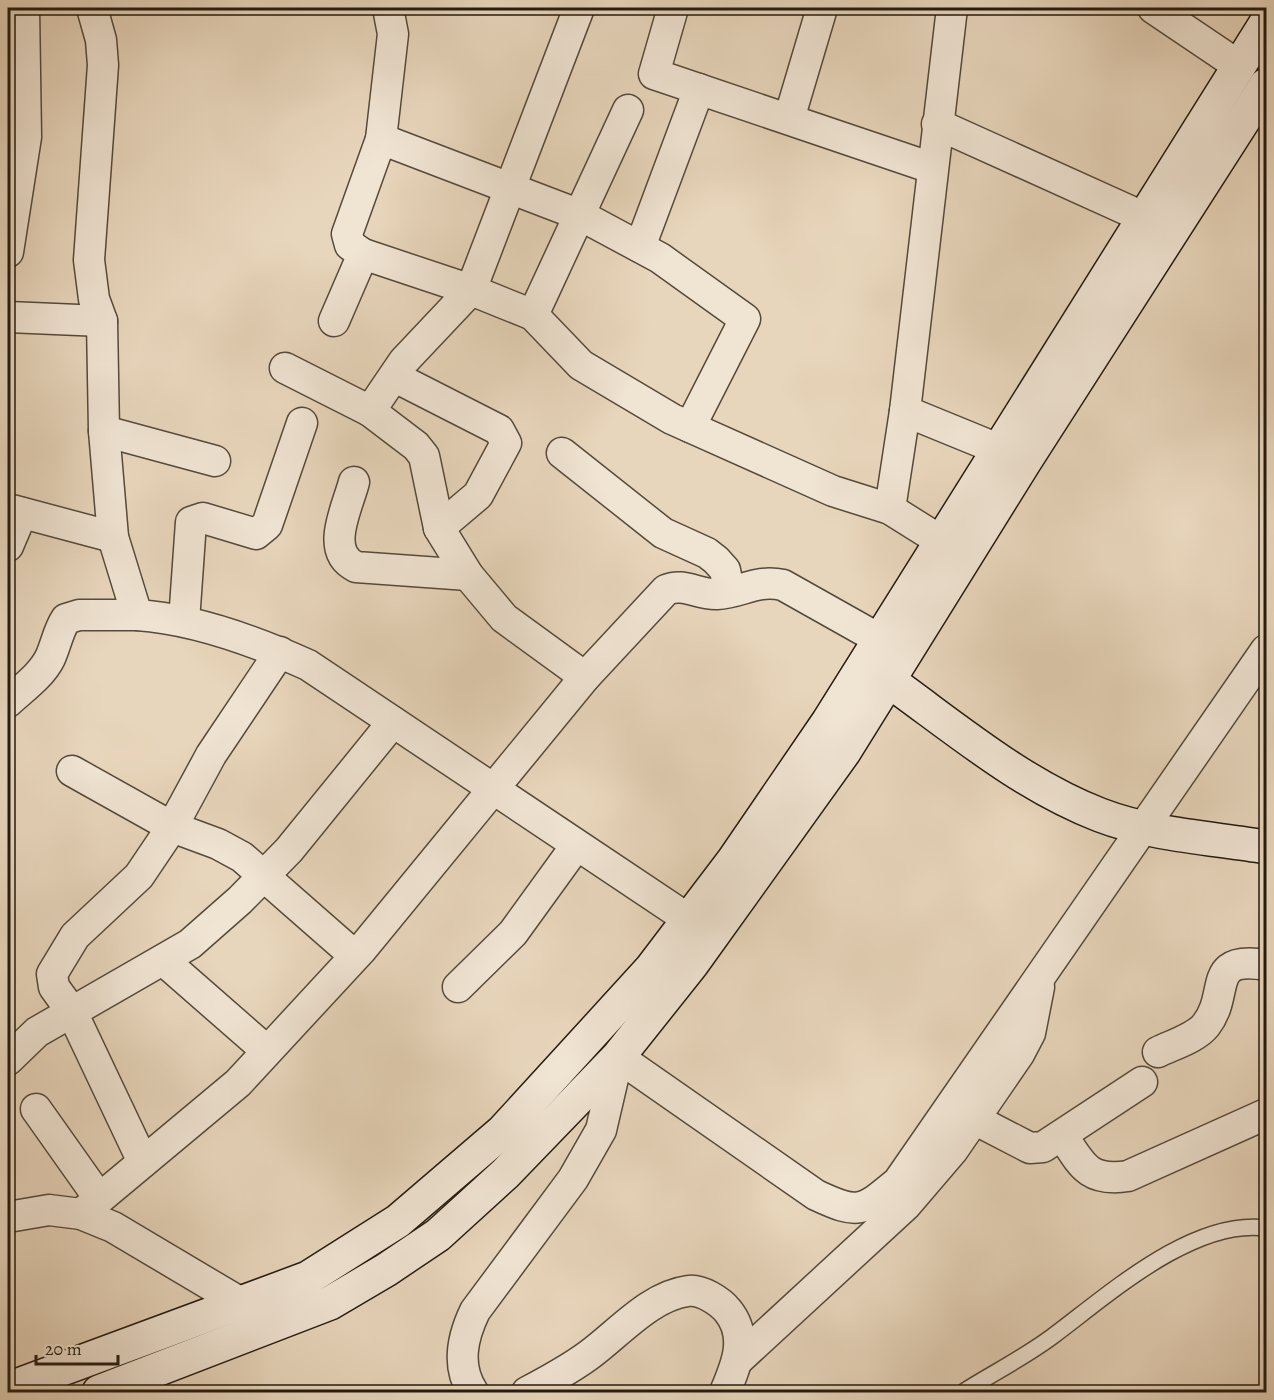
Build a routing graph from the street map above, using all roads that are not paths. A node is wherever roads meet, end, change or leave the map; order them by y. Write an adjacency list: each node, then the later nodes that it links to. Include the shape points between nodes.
1 (24, 8): 22 (street, via 26,137)
2 (92, 8): 27 (street, via 103,64 89,260 94,299)
3 (388, 8): 16 (street, via 393,34)
4 (579, 8): 18 (street)
5 (673, 8): 12 (street, via 654,74)
6 (822, 8): 14 (street)
7 (952, 8): 15 (street)
8 (1153, 8): 10 (street)
9 (1266, 23): 10 (main road)
10 (1239, 66): 20 (main road)
11 (1266, 85): 54 (main road)
12 (699, 89): 14 (street); 21 (street)
13 (628, 110): 19 (street)
14 (789, 119): 17 (street)
15 (937, 124): 17 (street); 20 (street)
16 (381, 139): 18 (street); 23 (street, via 347,234 350,245)
17 (932, 168): 32 (street)
18 (509, 187): 19 (street); 24 (street)
19 (580, 215): 21 (street); 25 (street)
20 (1143, 217): 36 (main road)
21 (640, 247): 34 (street, via 745,319)
22 (8, 252)
23 (363, 254): 24 (street); 28 (street)
24 (471, 290): 25 (street); 30 (street)
25 (533, 315): 34 (street, via 581,364)
26 (8, 317): 27 (street)
27 (102, 321): 35 (street)
28 (334, 321)
29 (285, 368): 31 (street)
30 (394, 376): 31 (street); 42 (street, via 499,430 506,443 477,495)
31 (370, 411): 42 (street, via 424,456)
32 (905, 411): 36 (street); 40 (street)
33 (302, 423): 49 (street, via 262,531 256,534 203,518 191,522)
34 (690, 427): 40 (street, via 833,491)
35 (104, 431): 38 (street); 43 (street)
36 (998, 449): 44 (main road)
37 (562, 453): 47 (street, via 663,533 716,560 725,570)
38 (215, 461)
39 (354, 482): 46 (street, via 338,541 347,562 356,567)
40 (890, 509): 44 (street)
41 (15, 511): 43 (street); 45 (street)
42 (439, 528): 46 (street)
43 (113, 537): 48 (street)
44 (941, 541): 50 (main road)
45 (8, 546)
46 (468, 575): 53 (street, via 504,618)
47 (729, 591): 50 (street, via 768,582 783,585); 53 (street, via 717,594 676,585 666,590)
48 (137, 615): 49 (street); 55 (street, via 79,615 66,619 50,658)
49 (184, 621): 52 (street)
50 (879, 639): 64 (main road, via 828,722 733,861)
51 (1266, 650): 60 (street)
52 (280, 652): 56 (street, via 308,665); 59 (street, via 212,755)
53 (585, 677): 58 (street)
54 (888, 680): 60 (main road, via 1023,775 1064,799 1102,816); 73 (main road, via 844,753 692,964)
55 (8, 702)
56 (393, 722): 58 (street); 63 (street)
57 (72, 771): 59 (street)
58 (491, 789): 61 (street); 65 (street)
59 (172, 827): 63 (street, via 218,844); 70 (street, via 139,876 75,936 57,962 52,974 54,987)
60 (1145, 827): 62 (main road); 68 (street)
61 (576, 846): 64 (street); 69 (street, via 513,933)
62 (1266, 847)
63 (265, 875): 65 (street); 66 (street, via 190,944)
64 (688, 919): 84 (main road, via 651,969 486,1146 398,1221 308,1278)
65 (355, 956): 71 (street)
66 (163, 960): 70 (street); 71 (street)
67 (1266, 965): 72 (street, via 1246,961 1228,968 1207,1025)
68 (1040, 978): 73 (street, via 898,1182 868,1206 852,1209 816,1195); 78 (street, via 1030,1033)
69 (458, 987)
70 (72, 1012): 74 (street, via 37,1032); 80 (street)
71 (267, 1051): 80 (street, via 238,1083)
72 (1158, 1052)
73 (618, 1057): 87 (main road, via 505,1174 438,1235 386,1270 330,1303); 88 (street, via 601,1130 573,1179 475,1311 467,1328 462,1352 465,1379)
74 (8, 1060)
75 (1142, 1082): 79 (street)
76 (36, 1109): 81 (street)
77 (1266, 1114): 79 (street, via 1128,1176 1109,1179 1094,1175 1081,1164)
78 (974, 1119): 79 (street, via 1030,1148 1044,1147); 85 (street, via 906,1205)
79 (1063, 1136)
80 (143, 1162): 81 (street)
81 (90, 1206): 82 (street); 84 (street, via 113,1227)
82 (8, 1217)
83 (1266, 1228): 91 (lane, via 1217,1234 1176,1250 1118,1285 1052,1337)
84 (241, 1303): 86 (main road)
85 (739, 1359): 89 (street, via 739,1331 728,1311 710,1296 690,1290 649,1308 588,1356); 90 (street)
86 (8, 1389)
87 (99, 1392)
88 (473, 1392)
89 (527, 1392)
90 (726, 1392)
91 (963, 1392)

